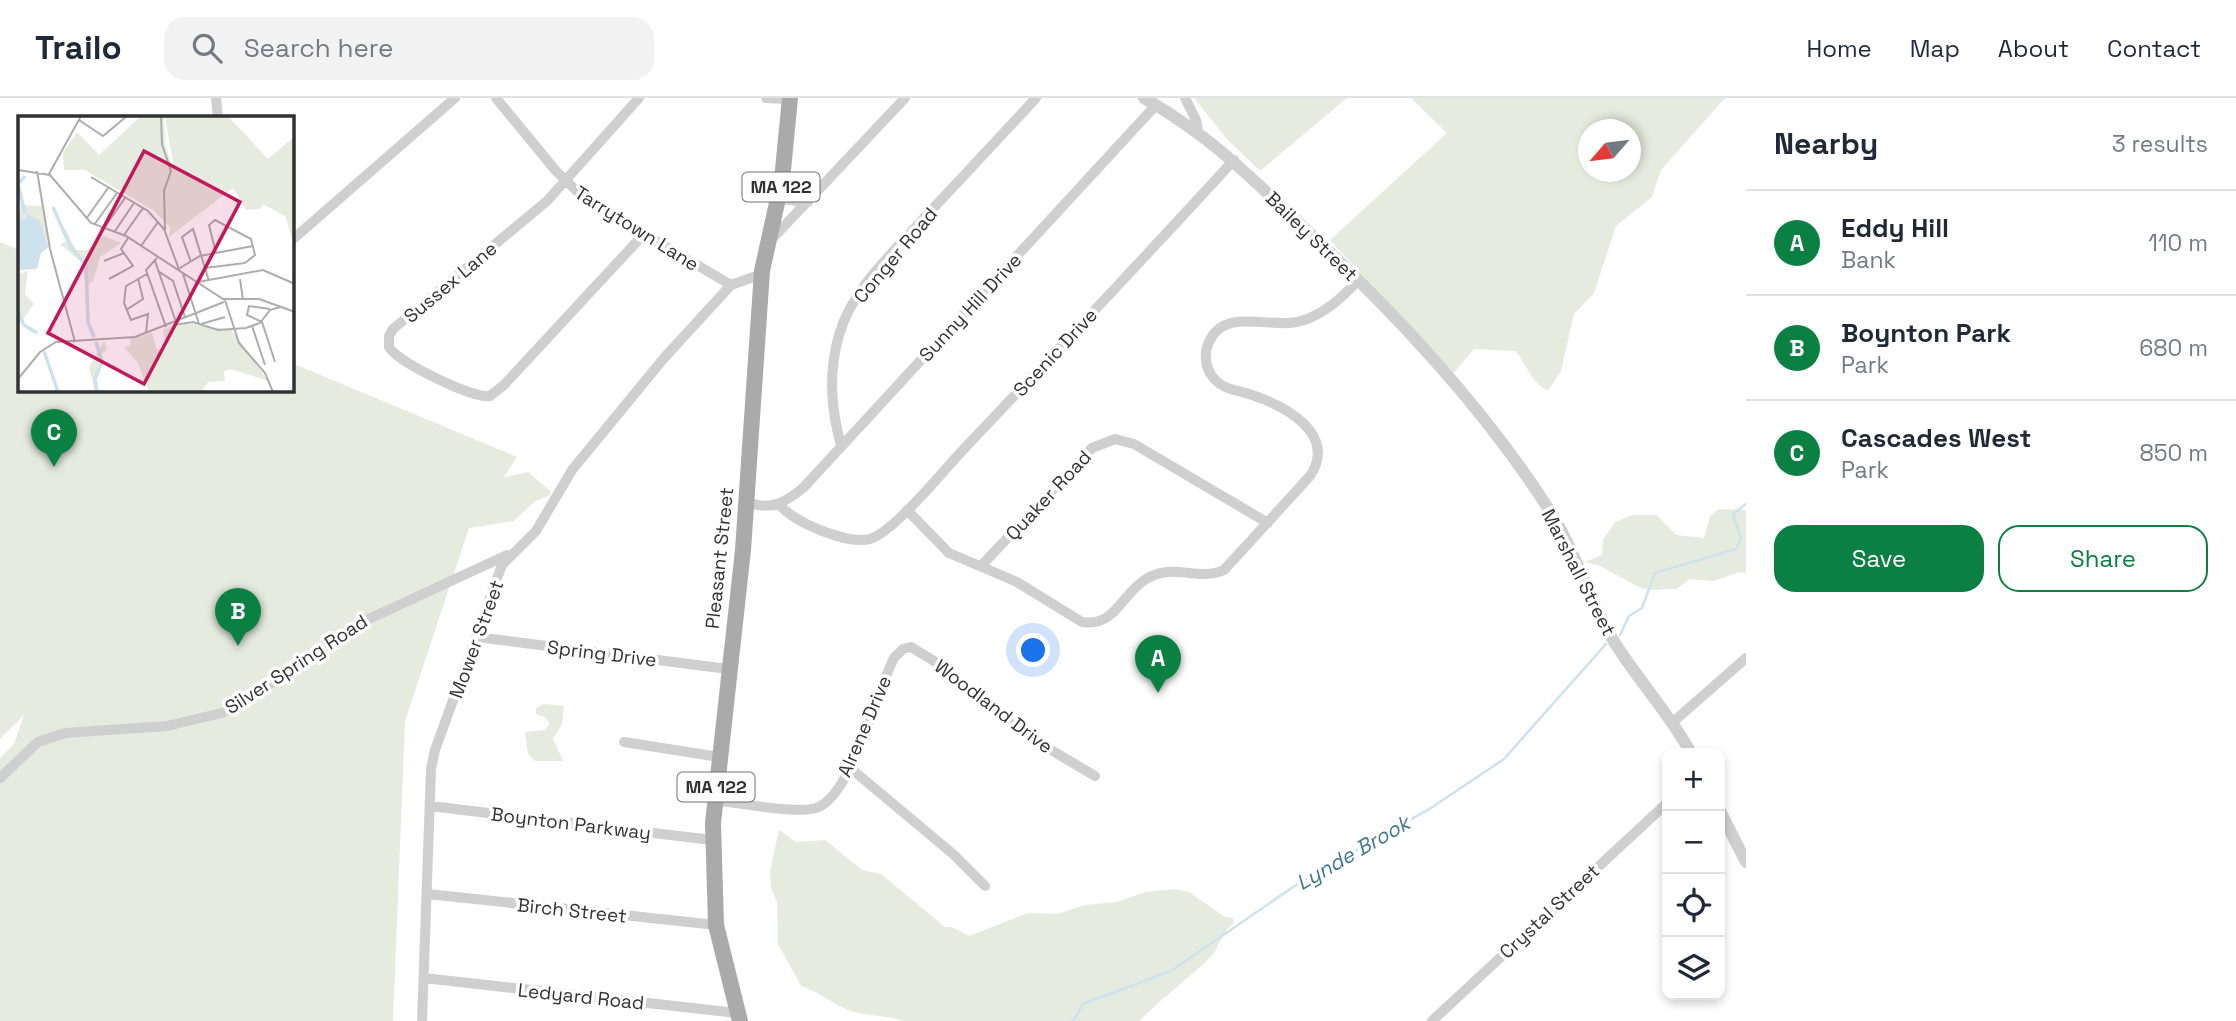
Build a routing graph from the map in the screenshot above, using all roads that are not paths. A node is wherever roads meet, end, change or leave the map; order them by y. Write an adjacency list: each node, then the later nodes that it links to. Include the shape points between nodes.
1 (216, 98): 12 (street)
2 (455, 98): 19 (street)
3 (496, 98): 15 (street, Tarrytown Lane)
4 (766, 98): 5 (street)
5 (790, 98): 16 (main road, Pleasant Street / MA 122)
6 (905, 98): 17 (street)
7 (1036, 98): 25 (street, Conger Road, via 893,252 849,312 831,380)
8 (1144, 98): 11 (street, Bailey Street)
9 (1185, 98): 13 (street)
10 (637, 99): 15 (street, Sussex Lane)
11 (1156, 105): 13 (street, Bailey Street); 25 (street, Sunny Hill Drive)
12 (218, 116)
13 (1198, 131): 14 (street, Bailey Street)
14 (1234, 160): 22 (street, Bailey Street); 28 (street, Scenic Drive)
15 (566, 183): 18 (street, Tarrytown Lane); 18 (street, Sussex Lane, via 393,329 388,341 394,354 476,396 494,394)
16 (777, 206): 17 (street); 20 (main road, Pleasant Street / MA 122)
17 (804, 206): 20 (street)
18 (643, 235): 23 (street, Tarrytown Lane)
19 (294, 238)
20 (768, 243): 21 (main road, Pleasant Street / MA 122)
21 (762, 274): 23 (street, Mower Street); 26 (main road, Pleasant Street / MA 122)
22 (1358, 281): 24 (street, Bailey Street); 29 (street, via 1310,318 1277,324 1231,322 1216,331 1207,346 1206,364 1219,384 1300,420 1315,438 1318,454 1313,471)
23 (731, 285): 30 (street, Mower Street, via 616,414 572,470 536,531)
24 (1463, 395): 36 (street, Marshall Street, via 1553,516 1612,637)
25 (841, 446): 27 (street, Sunny Hill Drive, via 804,487)
26 (747, 502): 27 (street, via 769,507); 35 (main road, Pleasant Street / MA 122)
27 (779, 504): 28 (street, Scenic Drive, via 791,518 861,540 872,538)
28 (907, 510): 31 (street, via 949,553)
29 (1268, 523): 31 (street, via 1224,570 1210,575 1176,570 1152,576 1132,589 1112,616 1095,623 1074,619 1044,597); 31 (street, Quaker Road, via 1134,444 1115,439 1092,448)
30 (512, 551): 32 (street, Mower Street, via 494,585); 42 (street, Silver Spring Road, via 356,625 222,713 167,726 65,733 38,742)
31 (982, 565)
32 (477, 637): 35 (street, Spring Drive); 44 (street, Mower Street, via 435,750)
33 (894, 659): 40 (street, Alrene Drive); 41 (street, Woodland Drive, via 906,648 919,650 1024,734)
34 (1746, 659): 36 (street)
35 (728, 669): 39 (main road, Pleasant Street / MA 122)
36 (1673, 722): 38 (street, Marshall Street)
37 (624, 742): 39 (street)
38 (1688, 748)
39 (719, 757): 43 (main road, Pleasant Street / MA 122)
40 (849, 767): 43 (street, Alrene Drive, via 834,795 816,808); 49 (street)
41 (1095, 776)
42 (0, 778)
43 (714, 800): 47 (main road, Pleasant Street / MA 122)
44 (430, 806): 47 (street, Boynton Parkway); 50 (street, Mower Street)
45 (1662, 808): 55 (street, Crystal Street)
46 (1725, 821): 48 (street)
47 (712, 841): 51 (main road, Pleasant Street / MA 122)
48 (1746, 862)
49 (985, 886)
50 (428, 894): 51 (street, Birch Street); 52 (street, Mower Street)
51 (716, 925): 53 (main road, Pleasant Street / MA 122)
52 (424, 978): 53 (street, Ledyard Road); 54 (street, Mower Street)
53 (739, 1017)
54 (422, 1021)
55 (1432, 1021)

